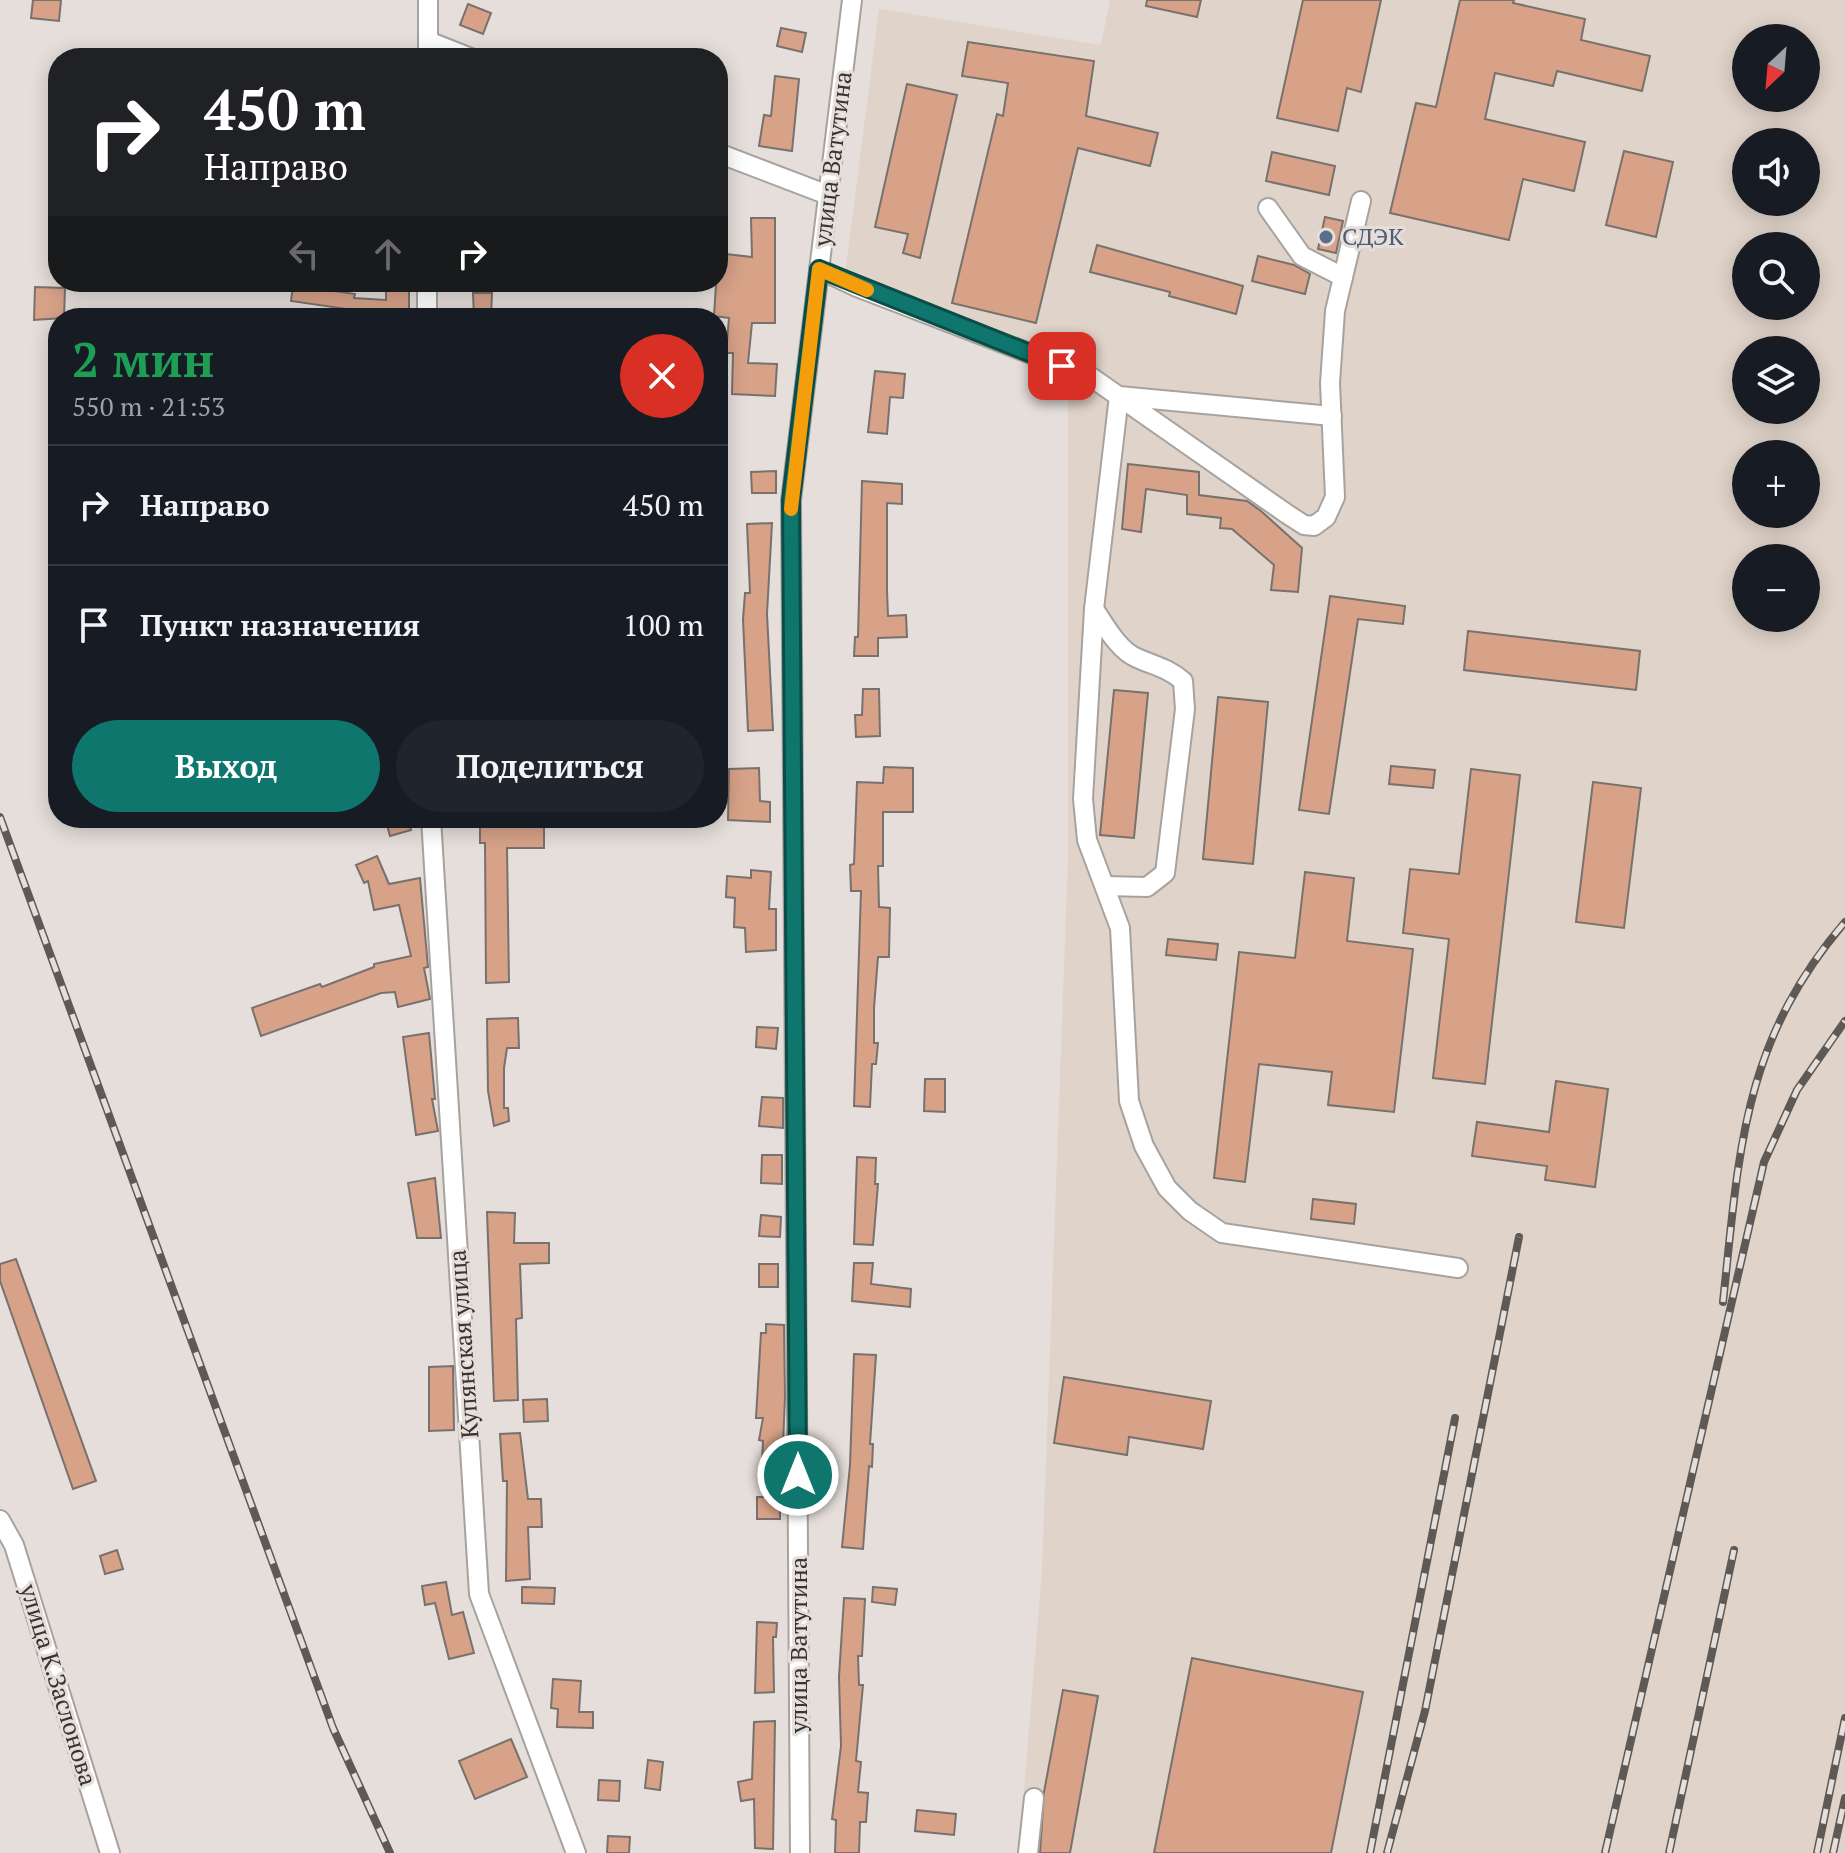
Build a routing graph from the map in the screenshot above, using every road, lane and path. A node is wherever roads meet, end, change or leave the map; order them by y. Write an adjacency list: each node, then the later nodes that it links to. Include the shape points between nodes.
1 (428, 0): 3 (street)
2 (852, 0): 5 (street, улица Ватутина)
3 (428, 48)
4 (728, 157): 5 (street)
5 (828, 195): 8 (street, улица Ватутина)
6 (1361, 201): 9 (street)
7 (1268, 208): 9 (street, via 1302,256)
8 (819, 269): 10 (street, via 1091,377); 20 (street, улица Ватутина, via 791,500)
9 (1343, 277): 11 (street, via 1335,311)
10 (1119, 396): 11 (street); 11 (street, via 1304,525 1314,526 1326,517 1335,497); 12 (street)
11 (1332, 416)
12 (1094, 609): 14 (street, via 1083,799 1087,840); 14 (street, via 1134,658 1168,668 1183,681 1185,709 1165,873 1147,887)
13 (432, 828): 19 (street, Купянская улица, via 479,1594)
14 (1105, 886): 15 (street, via 1120,928 1129,1101 1144,1146 1167,1188 1222,1233)
15 (1458, 1268)
16 (0, 1520): 18 (street, улица К.Заслонова, via 14,1545)
17 (1034, 1798): 21 (street)
18 (110, 1853)
19 (576, 1853)
20 (800, 1853)
21 (1028, 1853)

